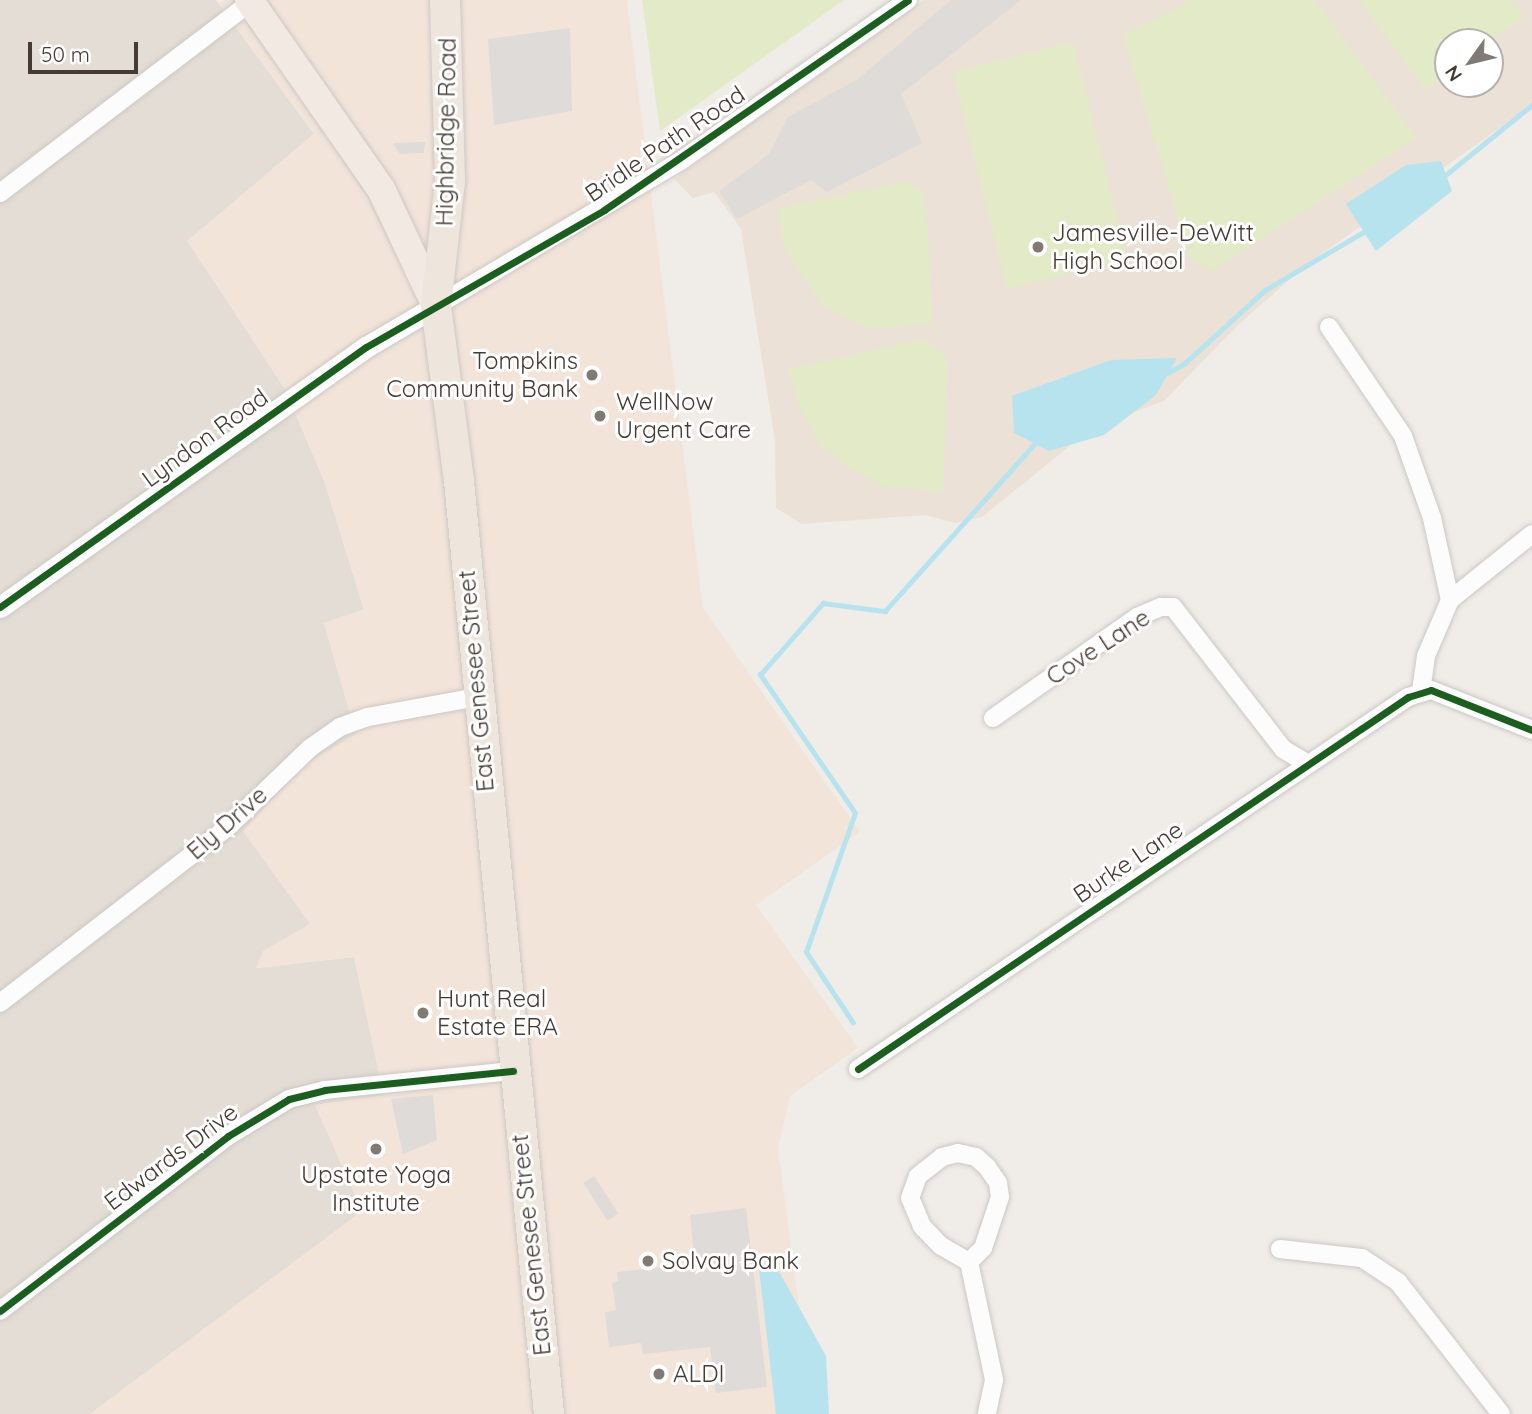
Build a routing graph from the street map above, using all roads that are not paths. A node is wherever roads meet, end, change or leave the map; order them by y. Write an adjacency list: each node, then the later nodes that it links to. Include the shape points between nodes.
1 (445, 0): 5 (highway, Highbridge Road, via 451,86 450,181)
2 (908, 0): 5 (street, Bridle Path Road, via 682,160)
3 (250, 1): 4 (street); 5 (main road, East Genesee Street, via 377,181)
4 (0, 193)
5 (436, 306): 9 (street, Lyndon Road, via 366,347); 11 (highway, East Genesee Street, via 456,454)
6 (1329, 327): 8 (street, via 1364,374 1413,459)
7 (1532, 534): 8 (street)
8 (1450, 600): 10 (street, via 1426,656)
9 (0, 607)
10 (1421, 691): 13 (street, via 1431,690); 14 (street, Burke Lane)
11 (477, 697): 15 (street, Ely Drive, via 368,717 340,727 310,748 230,825); 17 (highway, East Genesee Street)
12 (993, 718): 14 (street, Cove Lane, via 1137,618 1161,607 1173,607 1283,749)
13 (1532, 730)
14 (1308, 764): 16 (street, Burke Lane)
15 (0, 1003)
16 (858, 1069)
17 (513, 1071): 20 (street, Edwards Drive, via 325,1090 289,1098 229,1136); 21 (highway, East Genesee Street)
18 (1280, 1250): 23 (street, via 1362,1258 1398,1282)
19 (969, 1262): 19 (street, via 942,1246 922,1226 910,1198 918,1176 942,1157 958,1153 988,1167 1000,1197 983,1248); 22 (street, via 994,1380)
20 (0, 1311)
21 (549, 1414)
22 (987, 1414)
23 (1501, 1414)

